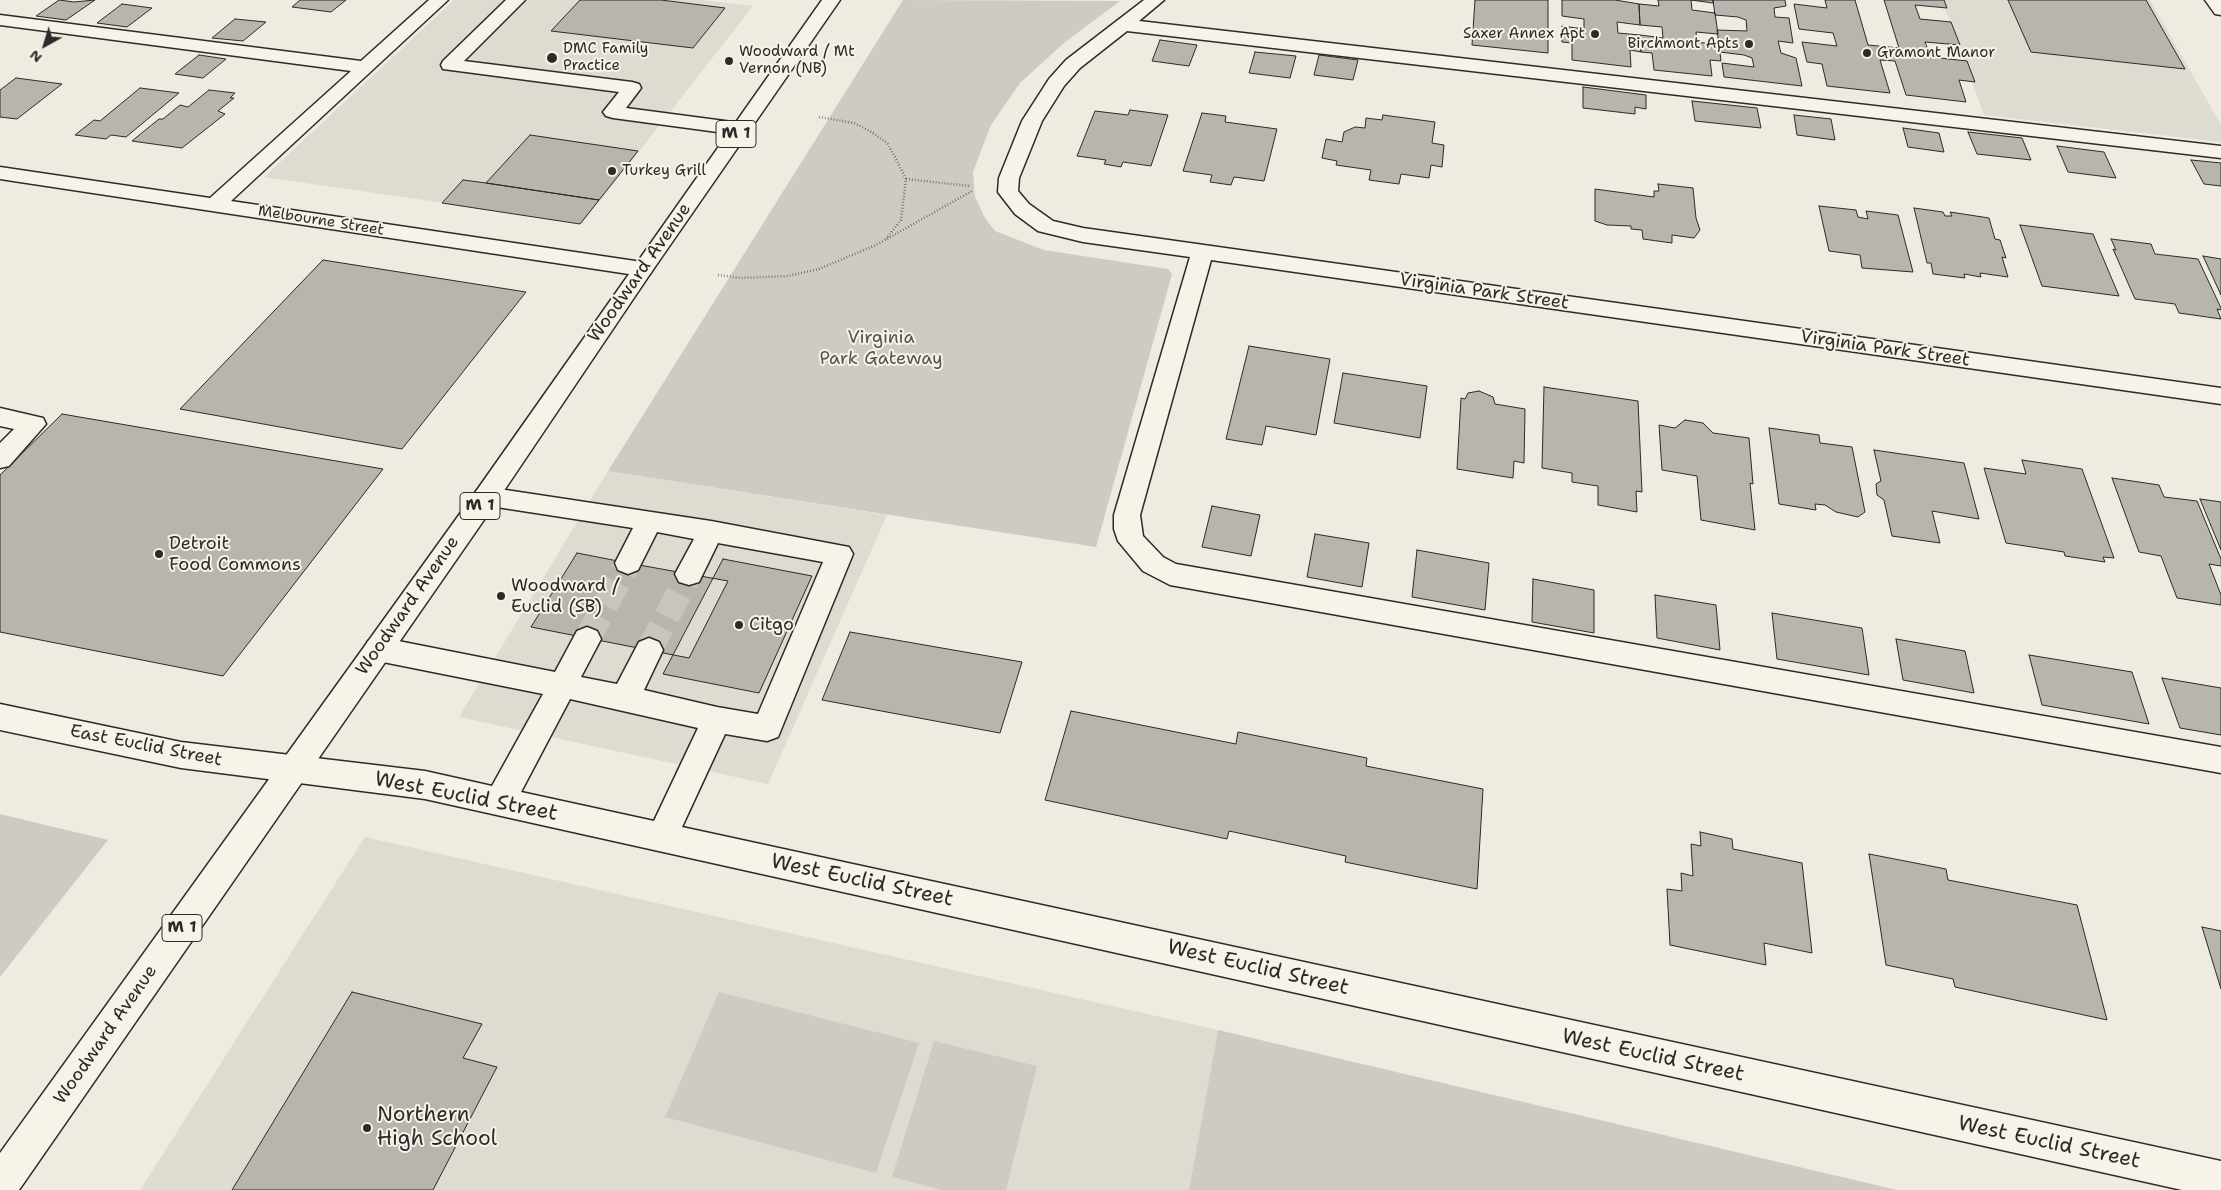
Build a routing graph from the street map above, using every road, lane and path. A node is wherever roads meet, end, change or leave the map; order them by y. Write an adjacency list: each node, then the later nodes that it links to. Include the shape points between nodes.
1 (439, 0): 9 (street)
2 (516, 0): 11 (street, via 450,64 632,88 613,112)
3 (831, 0): 11 (street, Woodward Avenue / M 1)
4 (1155, 0): 8 (street, Virginia Park Street)
5 (2214, 0): 6 (street)
6 (2221, 10)
7 (0, 20): 9 (street)
8 (1126, 25): 12 (street); 19 (street, Virginia Park Street, via 1073,64 1056,83 1032,121 1009,178 1008,192 1022,209 1046,226 1083,235)
9 (365, 67): 17 (street)
10 (819, 117): 14 (path, via 854,123 870,131 887,144)
11 (740, 129): 20 (street, Woodward Avenue / M 1)
12 (2221, 152)
13 (0, 173): 17 (street, Melbourne Street)
14 (906, 179): 15 (path); 18 (path, via 901,220)
15 (972, 186)
16 (973, 191): 18 (path)
17 (215, 205): 20 (street, Melbourne Street)
18 (884, 241): 21 (path, via 846,260 796,274 740,278)
19 (1202, 252): 22 (street, Virginia Park Street); 37 (street, via 1127,515 1131,541 1153,564 1170,574)
20 (642, 269): 25 (street, Woodward Avenue / M 1)
21 (718, 275)
22 (2221, 396)
23 (0, 417): 24 (street, via 34,424)
24 (0, 458)
25 (486, 497): 26 (street); 31 (street, Woodward Avenue / M 1)
26 (650, 521): 27 (street); 28 (street)
27 (711, 531): 29 (street); 36 (street, via 840,554 767,728)
28 (628, 563)
29 (690, 574)
30 (586, 639): 33 (street)
31 (378, 649): 33 (street); 38 (street, Woodward Avenue / M 1)
32 (649, 650): 34 (street)
33 (563, 685): 34 (street); 39 (street)
34 (625, 698): 36 (street)
35 (0, 717): 38 (street, East Euclid Street, via 181,755)
36 (717, 720): 40 (street)
37 (2221, 760)
38 (292, 770): 39 (street, West Euclid Street, via 425,785); 42 (street, Woodward Avenue / M 1, via 246,840)
39 (500, 802): 40 (street, West Euclid Street)
40 (662, 838): 41 (street, West Euclid Street)
41 (2221, 1180)
42 (0, 1185)

